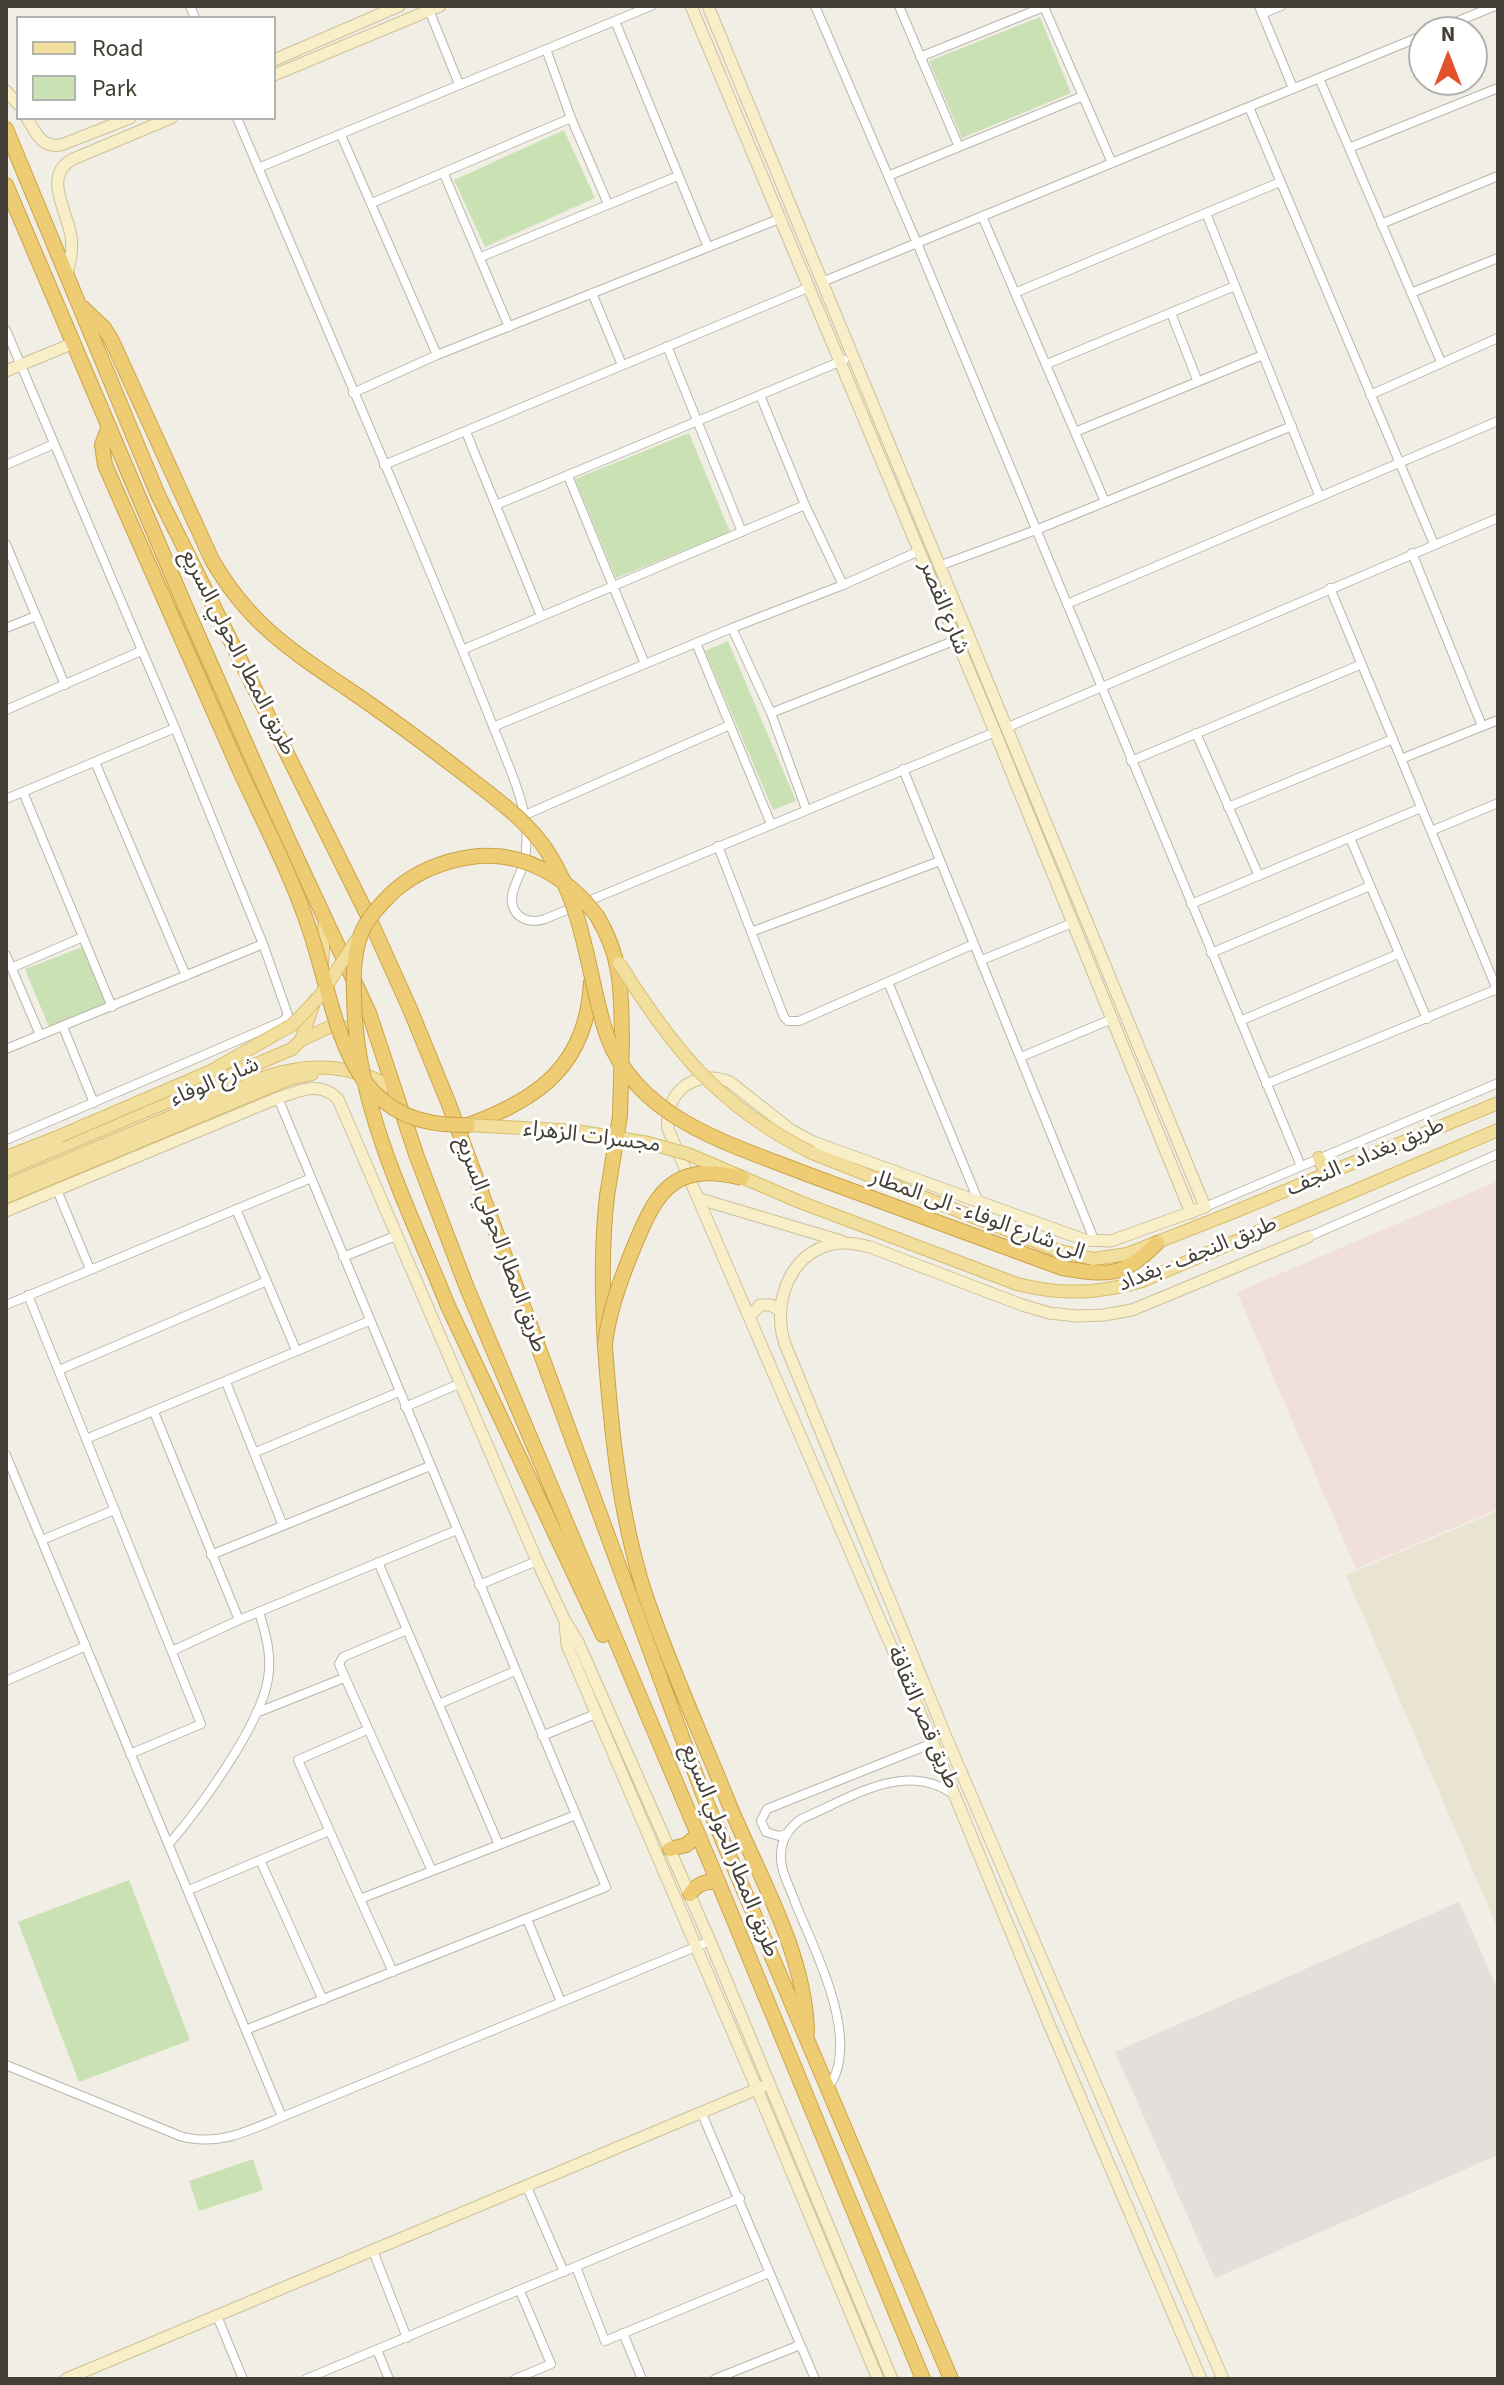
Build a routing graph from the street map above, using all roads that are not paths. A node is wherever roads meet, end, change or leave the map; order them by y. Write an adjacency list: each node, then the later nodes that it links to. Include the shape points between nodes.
1 (399, 6): 17 (street)
2 (651, 6): 13 (street)
3 (691, 6): 46 (street, شارع القصر)
4 (708, 6): 53 (street, شارع القصر)
5 (815, 6): 38 (street)
6 (899, 6): 16 (street)
7 (1045, 6): 16 (street); 23 (street)
8 (1281, 6): 11 (street)
9 (1495, 6): 12 (street)
10 (435, 8): 18 (street); 20 (street)
11 (1260, 10): 21 (street)
12 (1470, 16)
13 (615, 21): 15 (street); 37 (street)
14 (1408, 42): 19 (street)
15 (546, 49): 20 (street); 25 (street)
16 (920, 57): 32 (street)
17 (276, 59)
18 (276, 74)
19 (1319, 78): 21 (street); 33 (street)
20 (459, 84): 31 (street)
21 (1293, 88): 24 (street)
22 (1498, 88): 33 (street)
23 (1083, 96): 32 (street); 34 (street)
24 (1249, 107): 34 (street); 40 (street)
25 (571, 118): 36 (street); 43 (street)
26 (28, 120): 27 (street, via 43,143 57,146)
27 (125, 120)
28 (166, 120): 52 (street, via 62,167 57,185 71,236)
29 (238, 120): 35 (street)
30 (6, 129): 52 (highway, طريق المطار الحولي السريع)
31 (341, 135): 35 (street); 42 (street)
32 (959, 147): 38 (street)
33 (1349, 148): 47 (street)
34 (1112, 163): 45 (street)
35 (258, 168): 75 (street)
36 (444, 174): 42 (street); 50 (street)
37 (678, 176): 43 (street); 49 (street)
38 (888, 176): 48 (street)
39 (1498, 176): 47 (street)
40 (1280, 182): 44 (street); 77 (street)
41 (6, 185): 64 (highway, طريق المطار الحولي السريع)
42 (372, 203): 66 (street)
43 (608, 204): 50 (street)
44 (1206, 213): 54 (street); 56 (street)
45 (982, 216): 48 (street); 56 (street)
46 (779, 219): 49 (street); 55 (street, شارع القصر)
47 (1381, 224): 58 (street)
48 (917, 243): 53 (street); 98 (street)
49 (708, 247): 57 (street)
50 (481, 257): 61 (street)
51 (1498, 258): 58 (street)
52 (67, 275): 59 (highway, طريق المطار الحولي السريع)
53 (822, 282): 68 (street, شارع القصر)
54 (1235, 286): 60 (street); 67 (street)
55 (810, 287): 65 (street); 68 (street, شارع القصر)
56 (1017, 292): 70 (street)
57 (592, 293): 61 (street); 72 (street)
58 (1411, 293): 69 (street)
59 (80, 306): 168 (highway, bridge, via 112,341 212,560 242,606 282,645 396,722 524,822 567,888); 283 (highway, طريق المطار الحولي السريع, via 158,495 410,1009 703,1794)
60 (1171, 313): 70 (street); 74 (street)
61 (509, 327): 66 (street)
62 (6, 330): 71 (street)
63 (1498, 338): 69 (street)
64 (74, 343): 71 (street); 80 (highway, طريق المطار الحولي السريع)
65 (667, 346): 72 (street); 78 (street)
66 (437, 355): 75 (street)
67 (1263, 355): 74 (street); 81 (street)
68 (846, 359): 76 (street); 83 (street, شارع القصر); 85 (street, شارع القصر)
69 (1441, 362): 77 (street)
70 (1047, 364): 84 (street)
71 (20, 365): 73 (street); 86 (street)
72 (622, 365): 82 (street)
73 (6, 371)
74 (1198, 382): 84 (street)
75 (353, 393): 89 (street)
76 (760, 395): 78 (street); 96 (street)
77 (1370, 395): 87 (street)
78 (699, 420): 92 (street); 99 (street)
79 (1498, 421): 87 (street)
80 (109, 426): 155 (highway, طريق المطار الحولي السريع); 184 (highway, bridge, via 102,445 105,465 303,912 342,1043)
81 (1292, 426): 93 (street); 94 (street)
82 (466, 432): 89 (street); 95 (street)
83 (883, 432): 85 (street, via 879,439); 90 (street, شارع القصر)
84 (1075, 432): 94 (street)
85 (871, 438): 91 (street, شارع القصر)
86 (54, 444): 88 (street); 116 (street)
87 (1398, 462): 93 (street); 101 (street)
88 (6, 465)
89 (384, 465): 115 (street)
90 (899, 470): 91 (street); 104 (street, شارع القصر)
91 (886, 474): 102 (street, شارع القصر)
92 (568, 476): 95 (street); 106 (street)
93 (1319, 495): 108 (street)
94 (1105, 502): 98 (street)
95 (496, 505): 110 (street)
96 (805, 505): 99 (street); 105 (street)
97 (1497, 519): 101 (street)
98 (1036, 530): 104 (street); 108 (street)
99 (742, 532): 106 (street)
100 (6, 544): 109 (street)
101 (1434, 544): 103 (street)
102 (919, 551): 105 (street); 113 (street, شارع القصر)
103 (1412, 553): 107 (street); 125 (street)
104 (939, 566): 127 (street, شارع القصر)
105 (843, 585): 112 (street)
106 (611, 586): 110 (street); 117 (street)
107 (1330, 588): 118 (street); 120 (street)
108 (1067, 604): 120 (street)
109 (36, 616): 111 (street); 119 (street)
110 (541, 616): 115 (street)
111 (6, 628)
112 (732, 628): 114 (street); 122 (street)
113 (956, 640): 122 (street); 129 (street, شارع القصر)
114 (696, 643): 117 (street); 124 (street)
115 (462, 650): 126 (street)
116 (141, 651): 119 (street); 128 (street)
117 (645, 664): 126 (street)
118 (1362, 664): 130 (street); 131 (street)
119 (65, 685): 121 (street)
120 (1099, 686): 127 (street); 133 (street)
121 (6, 710)
122 (771, 713): 141 (street)
123 (1498, 720): 125 (street)
124 (730, 725): 142 (street); 143 (street)
125 (1482, 726): 132 (street)
126 (493, 727): 142 (street)
127 (1008, 727): 145 (street, شارع القصر)
128 (175, 728): 134 (street); 160 (street)
129 (995, 732): 135 (street); 147 (street, شارع القصر)
130 (1196, 733): 133 (street); 139 (street)
131 (1393, 739): 132 (street); 139 (street)
132 (1401, 759): 140 (street)
133 (1131, 761): 154 (street)
134 (95, 762): 136 (street); 169 (street)
135 (903, 769): 141 (street); 149 (street)
136 (23, 792): 137 (street); 159 (street)
137 (6, 799)
138 (1498, 803): 144 (street)
139 (1228, 807): 152 (street)
140 (1421, 808): 144 (street); 146 (street)
141 (806, 809): 143 (street)
142 (525, 815): 148 (street, via 524,860 512,905 529,921 545,919)
143 (771, 824): 148 (street)
144 (1431, 831): 171 (street)
145 (1050, 834): 147 (street); 150 (street, شارع القصر)
146 (1350, 838): 152 (street); 153 (street)
147 (1037, 839): 151 (street, شارع القصر)
148 (718, 846): 158 (street)
149 (940, 861): 158 (street); 161 (street)
150 (1064, 869): 151 (street); 206 (street, شارع القصر)
151 (1051, 873): 156 (street, شارع القصر)
152 (1259, 876): 154 (street)
153 (1370, 886): 162 (street); 163 (street)
154 (1191, 904): 162 (street)
155 (325, 914): 178 (main road, via 320,980); 185 (highway, طريق المطار الحولي السريع, via 369,1013)
156 (1072, 923): 165 (street); 173 (street, شارع القصر)
157 (361, 932): 166 (highway, bridge, via 386,899 427,870 459,859 510,858 549,872 576,891 606,930); 193 (main road, bridge, via 319,997 292,1025 209,1072); 255 (highway, bridge, via 354,970 355,1025 378,1130 448,1306 619,1668)
158 (751, 932): 170 (street, via 788,1021)
159 (83, 937): 167 (street); 172 (street)
160 (263, 944): 169 (street); 187 (street, via 286,1018)
161 (974, 944): 165 (street); 170 (street)
162 (1211, 953): 175 (street)
163 (1398, 954): 174 (street); 175 (street)
164 (6, 955): 167 (street)
165 (982, 960): 180 (street)
166 (619, 963): 215 (main road, الى شارع الوفاء - الى المطار, bridge, via 663,1031 699,1073 763,1127 812,1153 1075,1256 1116,1257); 224 (highway, bridge, via 623,1076 601,1252)
167 (11, 968): 177 (street)
168 (591, 968): 189 (highway, bridge, via 584,1025 567,1064 521,1102); 215 (highway, bridge, via 613,1052 645,1094 686,1125 1062,1268 1118,1271 1139,1262)
169 (186, 976): 172 (street)
170 (888, 982): 204 (street)
171 (1498, 990): 174 (street)
172 (112, 1007): 176 (street)
173 (1112, 1019): 180 (street); 210 (street, شارع القصر)
174 (1427, 1019): 183 (street)
175 (1240, 1021): 183 (street)
176 (63, 1027): 177 (street); 187 (street)
177 (40, 1035): 179 (street)
178 (301, 1040): 181 (main road, شارع الوفاء, via 334,1025 353,1035 355,1049 347,1061); 196 (main road, شارع الوفاء, via 276,1057)
179 (6, 1049)
180 (1021, 1057): 213 (street)
181 (315, 1066): 185 (main road, شارع الوفاء, via 368,1076); 200 (main road, شارع الوفاء, via 265,1077)
182 (1498, 1083): 194 (street)
183 (1266, 1084): 195 (street)
184 (365, 1086): 189 (highway, bridge, via 409,1117); 202 (main road, via 332,1075 303,1075)
185 (395, 1089): 255 (highway, طريق المطار الحولي السريع, via 467,1288)
186 (278, 1098): 199 (street); 201 (street); 211 (street, via 321,1088 338,1099)
187 (94, 1103): 191 (street)
188 (1498, 1103): 197 (main road, طريق بغداد - النجف)
189 (468, 1125): 198 (main road, مجسرات الزهراء, bridge, via 634,1140 688,1154)
190 (1498, 1130): 205 (main road, طريق النجف - بغداد, via 1142,1281 1089,1292 1017,1284)
191 (6, 1140)
192 (1498, 1154): 212 (street)
193 (6, 1157)
194 (1319, 1158): 195 (street); 197 (main road)
195 (1301, 1166): 206 (street)
196 (6, 1170)
197 (1326, 1174): 209 (main road, طريق بغداد - النجف)
198 (742, 1178): 205 (main road, مجسرات الزهراء, bridge); 224 (highway, bridge, via 719,1172 692,1175 654,1201 615,1297)
199 (309, 1179): 207 (street); 216 (street)
200 (6, 1186)
201 (57, 1190): 208 (street); 217 (street)
202 (6, 1197)
203 (700, 1199): 204 (street, طريق قصر الثقافة, via 667,1118 679,1089 709,1077 730,1082 813,1142); 214 (street); 222 (street, طريق قصر الثقافة)
204 (978, 1200): 213 (street, طريق قصر الثقافة)
205 (800, 1202)
206 (1205, 1207): 210 (street)
207 (236, 1209): 217 (street); 218 (street)
208 (6, 1211)
209 (1234, 1212): 215 (main road, الى شارع الوفاء - الى المطار)
210 (1191, 1213): 213 (street)
211 (398, 1235): 216 (street); 228 (street)
212 (1308, 1237): 214 (street, via 1132,1310 1077,1316 1022,1305 870,1247)
213 (1095, 1242)
214 (846, 1243): 221 (street, via 819,1249 797,1266)
215 (1157, 1243)
216 (343, 1257): 223 (street)
217 (90, 1269): 219 (street)
218 (267, 1281): 225 (street); 226 (street)
219 (28, 1295): 220 (street); 226 (street)
220 (6, 1305)
221 (779, 1310): 222 (street, via 760,1305); 290 (street, طريق قصر الثقافة, via 785,1344 946,1737)
222 (750, 1316): 260 (street, طريق قصر الثقافة)
223 (369, 1321): 225 (street); 229 (street)
224 (605, 1344): 283 (highway, via 609,1413 634,1555 658,1628 787,1940 803,1995)
225 (296, 1350): 227 (street)
226 (59, 1370): 232 (street)
227 (226, 1382): 231 (street); 233 (street)
228 (461, 1383): 230 (street); 241 (street)
229 (399, 1392): 230 (street); 233 (street)
230 (405, 1407): 235 (street)
231 (154, 1412): 232 (street); 240 (street)
232 (86, 1439): 236 (street)
233 (256, 1452): 237 (street)
234 (6, 1455): 239 (street)
235 (430, 1466): 237 (street); 238 (street)
236 (114, 1510): 239 (street); 249 (street)
237 (283, 1526): 240 (street)
238 (457, 1530): 242 (street); 243 (street)
239 (42, 1540): 248 (street)
240 (211, 1555): 245 (street)
241 (537, 1561): 243 (street); 246 (street)
242 (378, 1562): 244 (street); 247 (street)
243 (479, 1585): 251 (street)
244 (259, 1612): 245 (street); 256 (street, via 269,1645 268,1678)
245 (239, 1620): 249 (street)
246 (565, 1621): 257 (street, via 567,1645); 269 (street)
247 (407, 1630): 252 (street, via 343,1657 339,1664); 254 (street)
248 (86, 1646): 253 (street); 261 (street)
249 (172, 1651): 261 (street, via 201,1724)
250 (6, 1669): 253 (street)
251 (515, 1671): 254 (street); 259 (street)
252 (344, 1678): 256 (street); 258 (street)
253 (8, 1680)
254 (439, 1704): 268 (street)
255 (642, 1704): 266 (highway, طريق المطار الحولي السريع)
256 (256, 1713): 267 (street, via 200,1808)
257 (598, 1713): 259 (street); 278 (street)
258 (367, 1730): 264 (street, via 298,1760); 271 (street)
259 (542, 1736): 263 (street)
260 (933, 1743): 262 (street, طريق قصر الثقافة); 265 (street, via 767,1809 761,1821 766,1832)
261 (130, 1754): 267 (street)
262 (955, 1796): 265 (street, via 922,1781 895,1780 801,1819); 291 (street, طريق قصر الثقافة)
263 (576, 1815): 268 (street); 276 (street, via 606,1887)
264 (329, 1831): 270 (street); 275 (street)
265 (787, 1834): 287 (street, via 781,1864 823,1973 841,2040 841,2062)
266 (698, 1835): 269 (highway); 272 (highway, طريق المطار الحولي السريع)
267 (169, 1844): 273 (street)
268 (499, 1845): 271 (street)
269 (670, 1849): 274 (street)
270 (260, 1860): 273 (street); 280 (street)
271 (432, 1871): 275 (street)
272 (719, 1884): 274 (highway, via 700,1884); 297 (highway, طريق المطار الحولي السريع)
273 (189, 1890): 282 (street)
274 (690, 1894): 277 (street)
275 (360, 1899): 279 (street)
276 (527, 1919): 279 (street); 281 (street)
277 (710, 1941): 278 (street); 285 (street)
278 (696, 1947): 281 (street); 286 (street)
279 (393, 1972): 280 (street)
280 (323, 2000): 282 (street)
281 (561, 2002): 289 (street)
282 (248, 2029): 289 (street)
283 (807, 2041): 287 (highway, طريق المطار الحولي السريع)
284 (6, 2065): 289 (street, via 190,2139 221,2140)
285 (770, 2084): 286 (street); 317 (street)
286 (757, 2089): 288 (street); 316 (street)
287 (828, 2089): 295 (highway, طريق المطار الحولي السريع)
288 (702, 2114): 292 (street); 293 (street)
289 (282, 2117)
290 (1117, 2130): 291 (street); 321 (street, طريق قصر الثقافة)
291 (1099, 2139): 320 (street, طريق قصر الثقافة)
292 (527, 2187): 294 (street); 298 (street)
293 (740, 2198): 296 (street); 299 (street)
294 (373, 2251): 302 (street); 305 (street)
295 (902, 2262): 297 (highway, via 893,2276); 301 (highway, طريق المطار الحولي السريع)
296 (576, 2267): 298 (street); 304 (street, via 605,2341)
297 (878, 2271): 303 (highway, طريق المطار الحولي السريع)
298 (564, 2272): 300 (street)
299 (769, 2273): 304 (street); 306 (street)
300 (520, 2291): 305 (street); 312 (street, via 551,2364)
301 (920, 2305): 303 (highway, via 907,2303); 319 (highway, طريق المطار الحولي السريع)
302 (217, 2316): 308 (street); 309 (street)
303 (897, 2316): 318 (highway, طريق المطار الحولي السريع)
304 (623, 2333): 313 (street)
305 (407, 2338): 307 (street)
306 (800, 2345): 314 (street); 315 (street)
307 (377, 2350): 310 (street); 311 (street)
308 (66, 2379)
309 (243, 2379)
310 (306, 2379)
311 (389, 2379)
312 (515, 2379)
313 (642, 2379)
314 (715, 2379)
315 (815, 2379)
316 (878, 2379)
317 (892, 2379)
318 (923, 2379)
319 (951, 2379)
320 (1201, 2379)
321 (1223, 2379)

